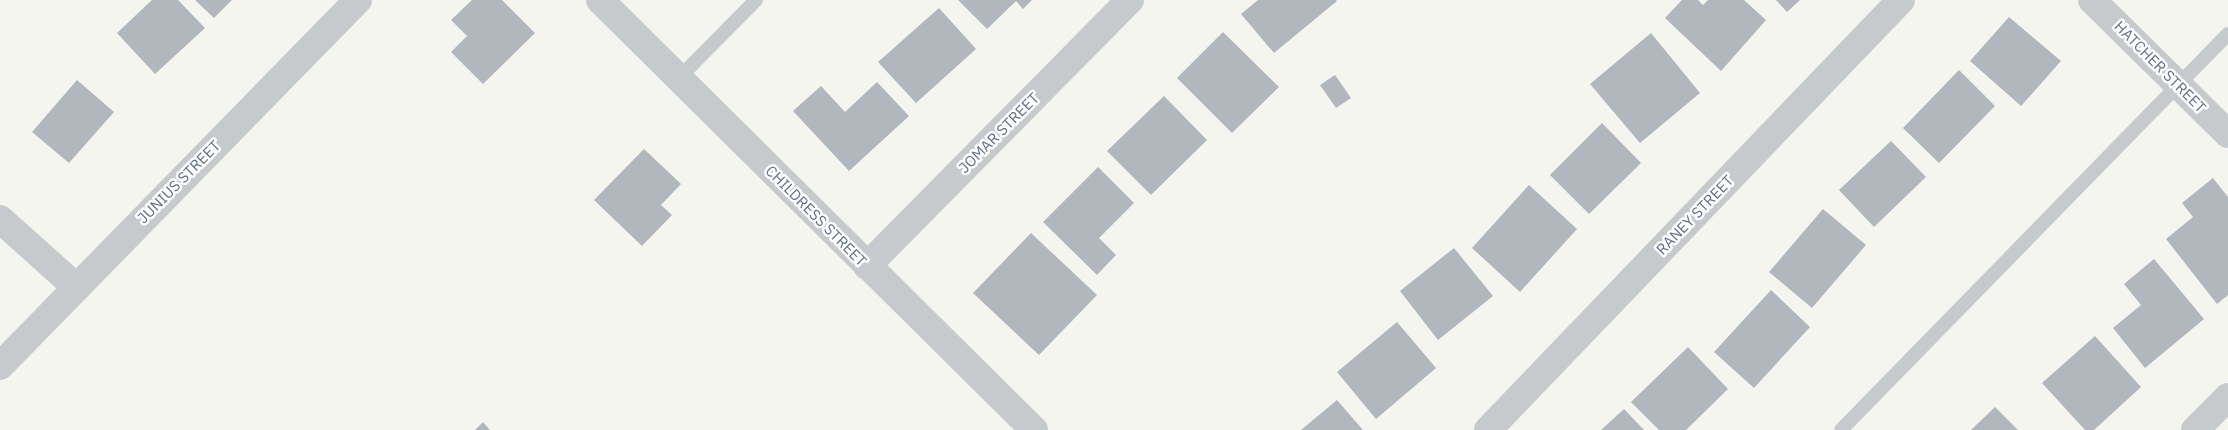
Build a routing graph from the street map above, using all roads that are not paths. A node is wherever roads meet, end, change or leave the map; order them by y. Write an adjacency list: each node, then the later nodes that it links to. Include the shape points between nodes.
1 (358, 0): 13 (street, JUNIUS STREET)
2 (600, 0): 8 (street, CHILDRESS STREET)
3 (756, 0): 8 (lane)
4 (1130, 0): 12 (street, JOMAR STREET)
5 (1901, 0): 17 (street, RANEY STREET)
6 (2092, 0): 9 (street, HATCHER STREET)
7 (2228, 34): 9 (lane)
8 (678, 80): 12 (street, CHILDRESS STREET)
9 (2178, 85): 10 (street, HATCHER STREET); 18 (lane)
10 (2228, 134)
11 (0, 219): 13 (street)
12 (867, 266): 16 (street, CHILDRESS STREET)
13 (76, 287): 14 (street, JUNIUS STREET)
14 (0, 366)
15 (2228, 397): 19 (street)
16 (1034, 430)
17 (1488, 430)
18 (1842, 430)
19 (2195, 430)

